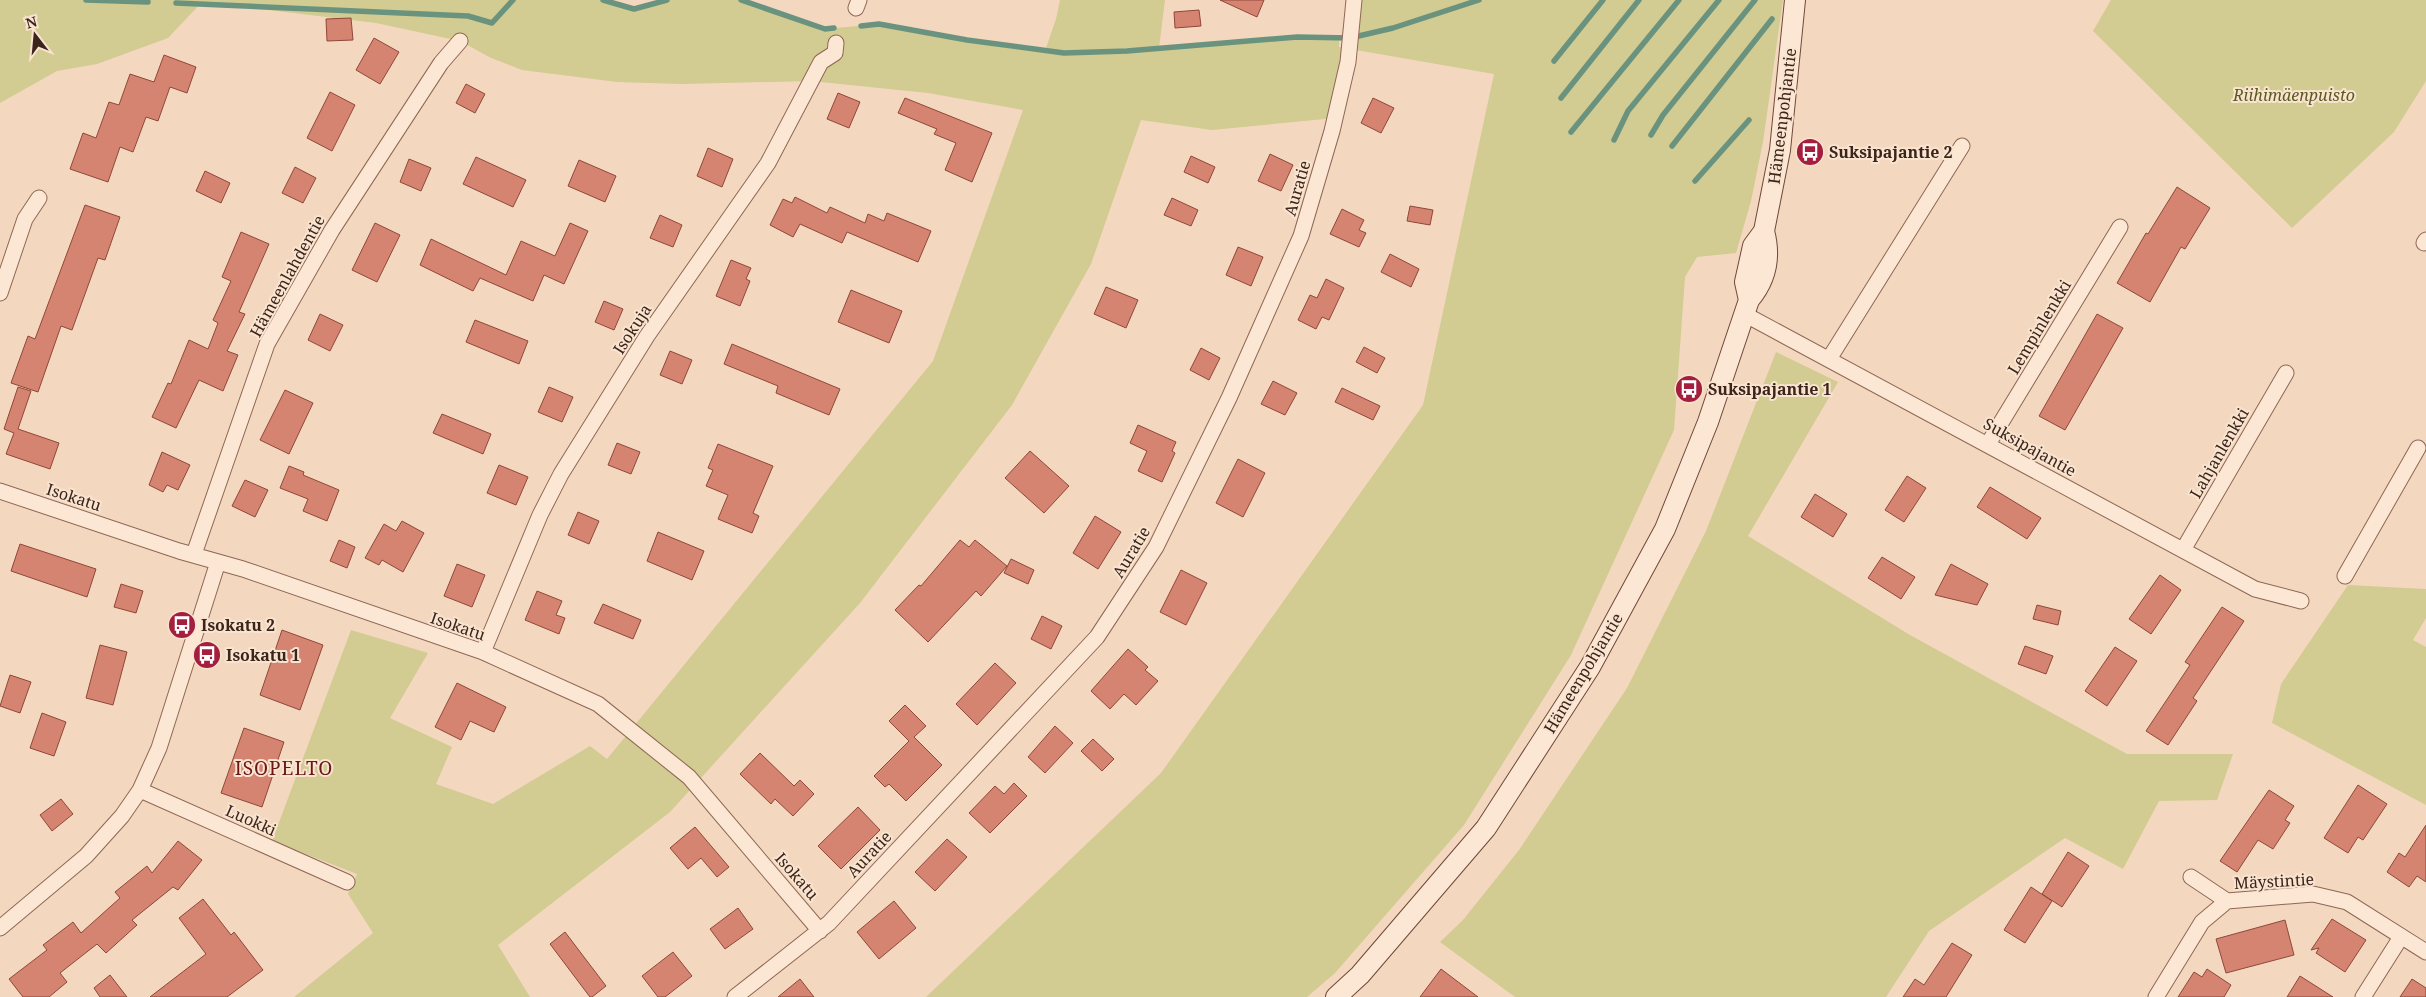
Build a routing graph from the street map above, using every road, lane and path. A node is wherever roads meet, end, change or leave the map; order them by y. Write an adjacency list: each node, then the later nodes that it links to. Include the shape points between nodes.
1 (1354, 0): 26 (street, Auratie, via 1343,81 1332,131 1301,236 1229,398 1156,548 1097,637)
2 (1795, 0): 9 (main road, Hämeenpohjantie, via 1780,150 1764,231 1753,246 1745,282)
3 (460, 41): 16 (street, Hämeenlahdentie, via 441,63 332,230 268,344)
4 (836, 43): 20 (street, Isokuja, via 835,54 821,62 768,163 647,336 561,474 540,515)
5 (1962, 146): 10 (street)
6 (39, 198): 8 (street, via 25,219)
7 (2120, 227): 12 (street, Lempinlenkki)
8 (0, 293)
9 (1747, 308): 10 (street, Suksipajantie); 30 (main road, Hämeenpohjantie, via 1708,422 1665,529 1590,667 1486,828 1360,975)
10 (1829, 359): 12 (street, Suksipajantie)
11 (2286, 373): 15 (street, Lahjanlenkki)
12 (1988, 444): 15 (street, Suksipajantie)
13 (2418, 448): 18 (street)
14 (0, 491): 16 (street, Isokatu)
15 (2183, 550): 19 (street, Suksipajantie, via 2255,589)
16 (194, 554): 17 (street, Isokatu)
17 (218, 562): 20 (street, Isokatu); 21 (street, via 159,748)
18 (2345, 576)
19 (2301, 601)
20 (483, 652): 26 (street, Isokatu, via 598,704 689,777)
21 (140, 790): 23 (street, Luokki); 25 (street, via 122,816 86,856)
22 (2191, 876): 24 (street)
23 (347, 882)
24 (2227, 901): 27 (street, Mäystintie, via 2313,894 2347,902); 31 (street, Mäystintie, via 2202,922)
25 (0, 928)
26 (820, 931): 29 (street, Auratie)
27 (2401, 937): 28 (street, Mäystintie); 32 (street)
28 (2426, 952)
29 (735, 997)
30 (1336, 997)
31 (2156, 997)
32 (2363, 997)

